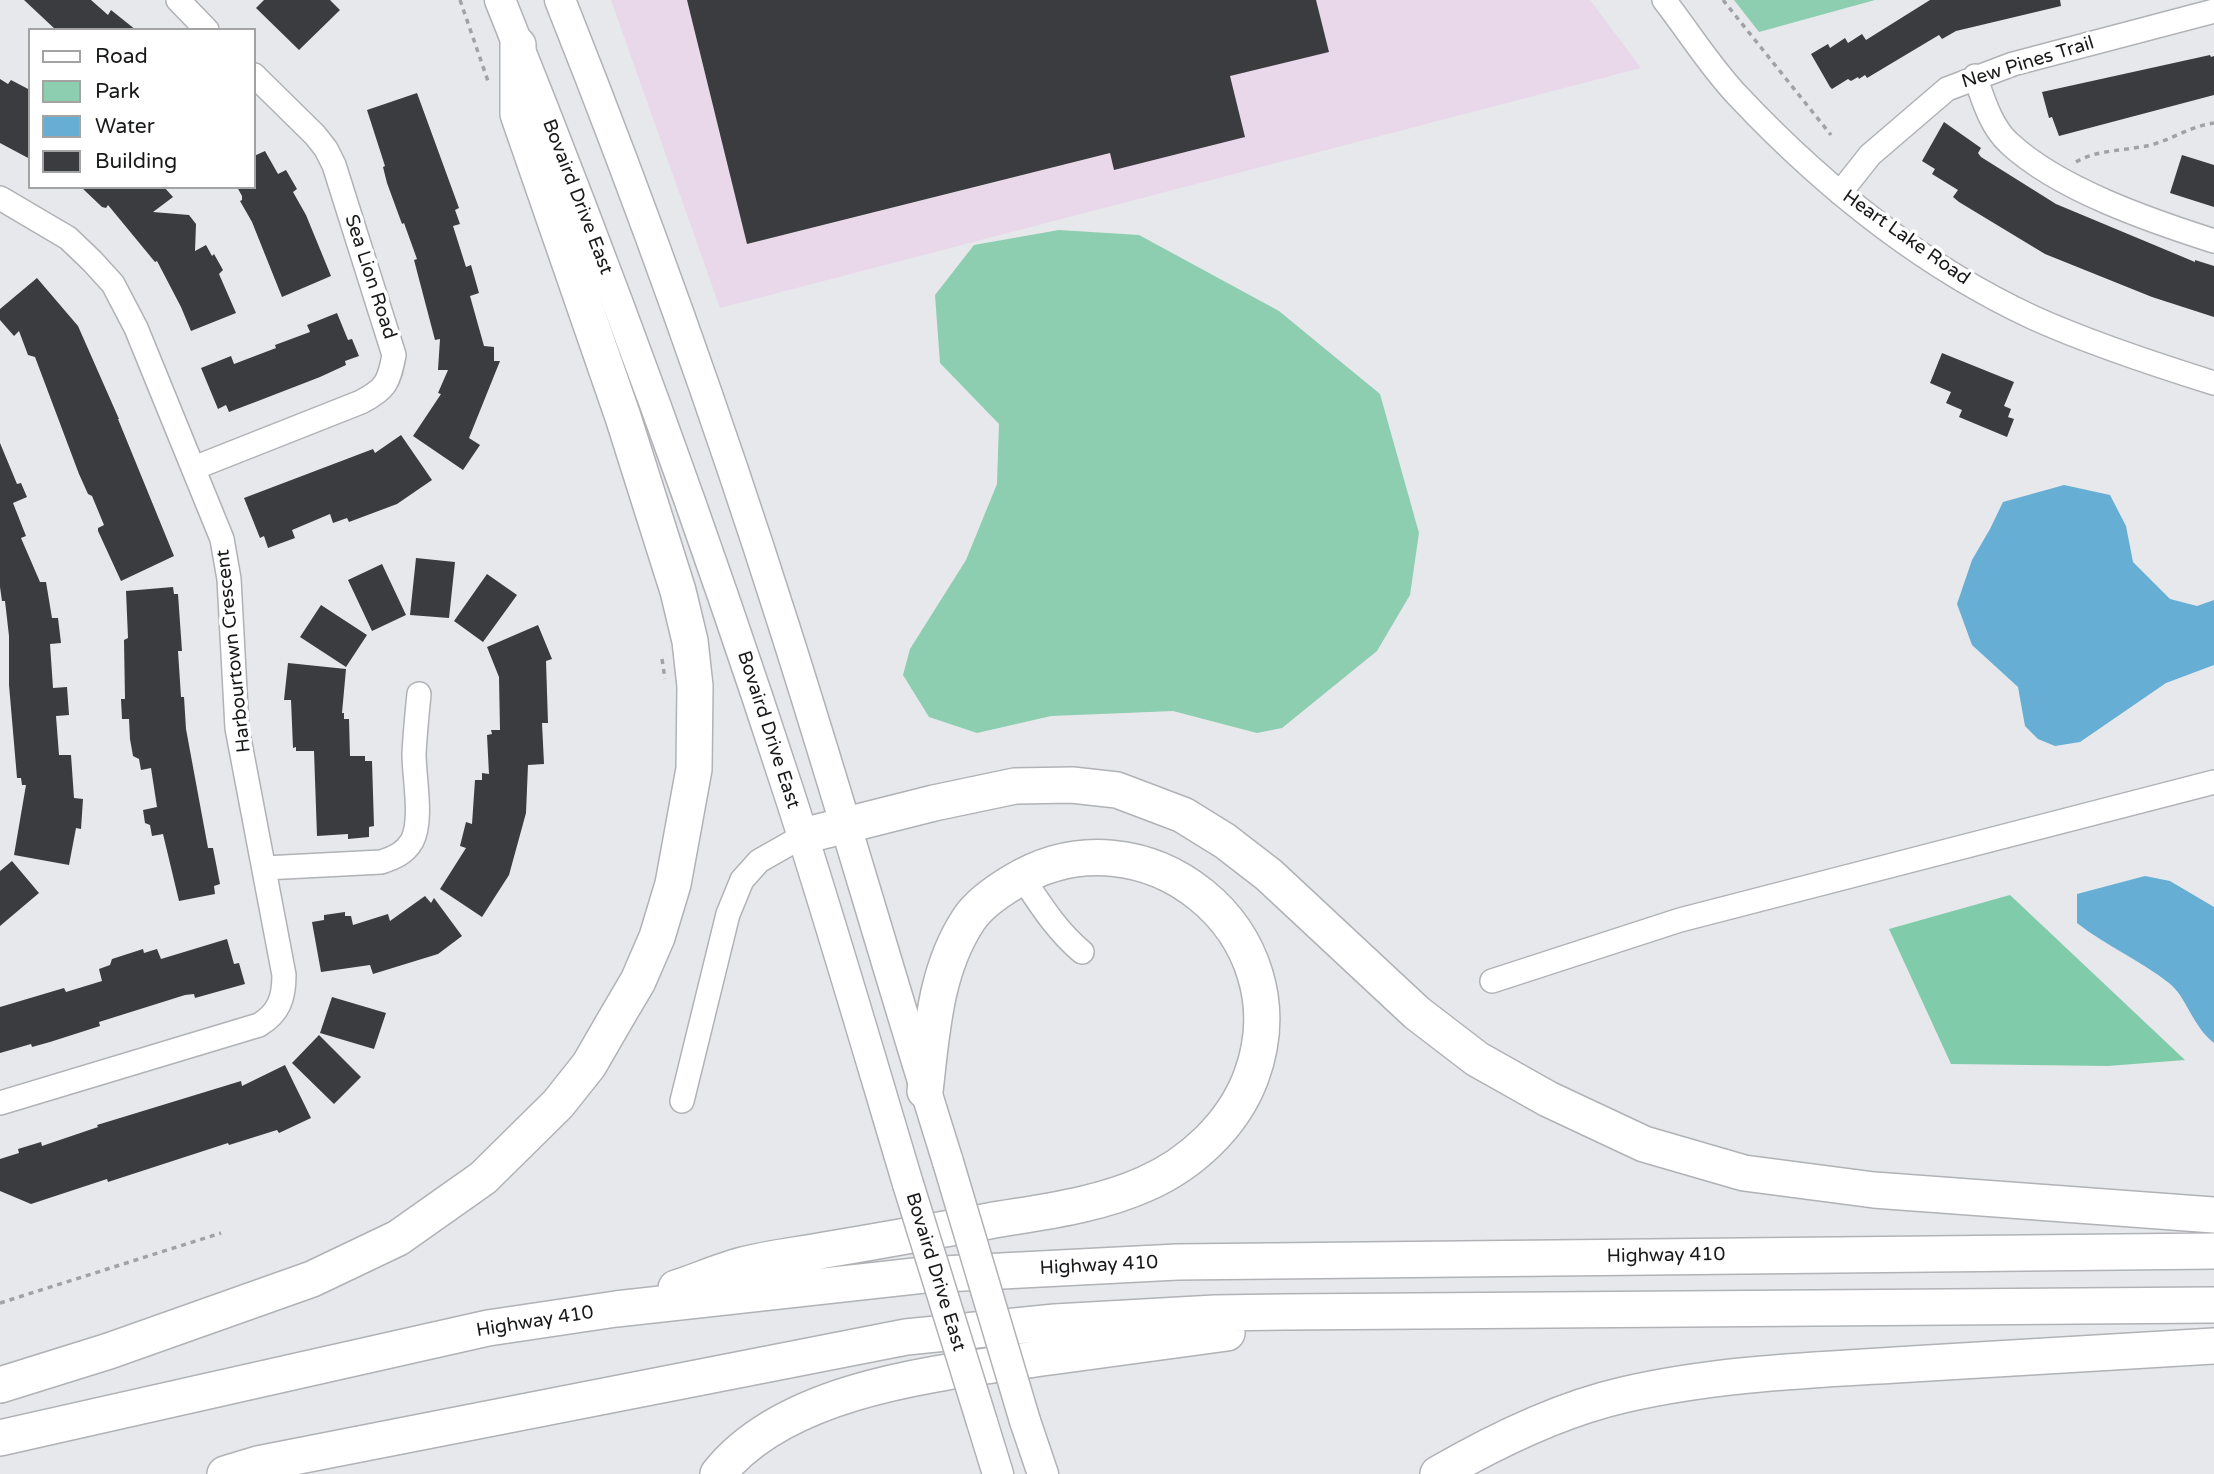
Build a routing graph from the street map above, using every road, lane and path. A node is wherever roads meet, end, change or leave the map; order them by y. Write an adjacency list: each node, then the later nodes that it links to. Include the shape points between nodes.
1 (178, 0): 7 (street)
2 (500, 0): 8 (main road, Bovaird Drive East)
3 (560, 0): 21 (main road, via 700,373)
4 (1664, 0): 14 (street, Heart Lake Road, via 1736,95)
5 (1723, 0): 12 (path)
6 (2214, 11): 9 (street, New Pines Trail)
7 (205, 28)
8 (518, 45): 22 (main road, Bovaird Drive East, via 679,472); 38 (highway, via 519,114 623,417 690,641 695,686 694,769 673,884 657,937 609,1032 558,1104 483,1178 398,1238 312,1279)
9 (1975, 76): 14 (street, New Pines Trail, via 1933,99 1870,155); 16 (street, via 1998,129 2040,166 2084,190)
10 (256, 77): 18 (street, Sea Lion Road, via 326,149 334,165 394,355 390,378 379,392)
11 (2214, 123): 13 (path, via 2147,146 2089,154)
12 (1831, 135)
13 (2071, 168)
14 (1840, 192): 17 (street, Heart Lake Road, via 1932,260 2005,303 2087,340)
15 (0, 198): 18 (street, Harbourtown Crescent, via 68,238 113,284)
16 (2214, 241)
17 (2214, 383)
18 (194, 468): 23 (street, Harbourtown Crescent, via 227,557 237,728)
19 (419, 694): 23 (street, via 414,755 416,820 407,849 381,862)
20 (2214, 782): 26 (street, via 1680,920)
21 (844, 826): 22 (highway); 27 (main road); 30 (highway, via 1015,786 1117,790 1182,815 1226,841 1269,875 1417,1013 1477,1059 1644,1144 1744,1173 1874,1190)
22 (803, 836): 28 (street, via 759,861 743,880 727,914); 42 (main road, Bovaird Drive East, bridge)
23 (265, 868): 29 (street, Harbourtown Crescent, via 284,975 284,993 270,1019)
24 (1022, 877): 25 (street, via 1049,918); 27 (highway, via 971,916 950,952 936,1003); 35 (highway, via 1070,861 1136,862 1179,879 1209,900 1233,928 1248,951 1257,979 1260,1043 1251,1077 1234,1111 1209,1142 1145,1184 1081,1205 743,1265)
25 (1082, 952)
26 (1492, 981)
27 (926, 1091): 43 (main road, bridge)
28 (682, 1101)
29 (0, 1103)
30 (2214, 1215)
31 (221, 1233): 33 (path)
32 (2214, 1251): 35 (highway, Highway 410, via 1177,1262 924,1275)
33 (0, 1303)
34 (2214, 1305): 36 (highway)
35 (617, 1309): 39 (highway, Highway 410, via 488,1328)
36 (1284, 1312): 40 (highway, via 1055,1322 906,1337); 41 (highway, via 1252,1329 915,1376 836,1399 772,1428)
37 (2214, 1346): 44 (highway, via 1691,1381 1620,1395 1558,1416 1484,1447)
38 (0, 1385)
39 (0, 1438)
40 (225, 1474)
41 (718, 1474)
42 (998, 1474)
43 (1043, 1474)
44 (1438, 1474)

